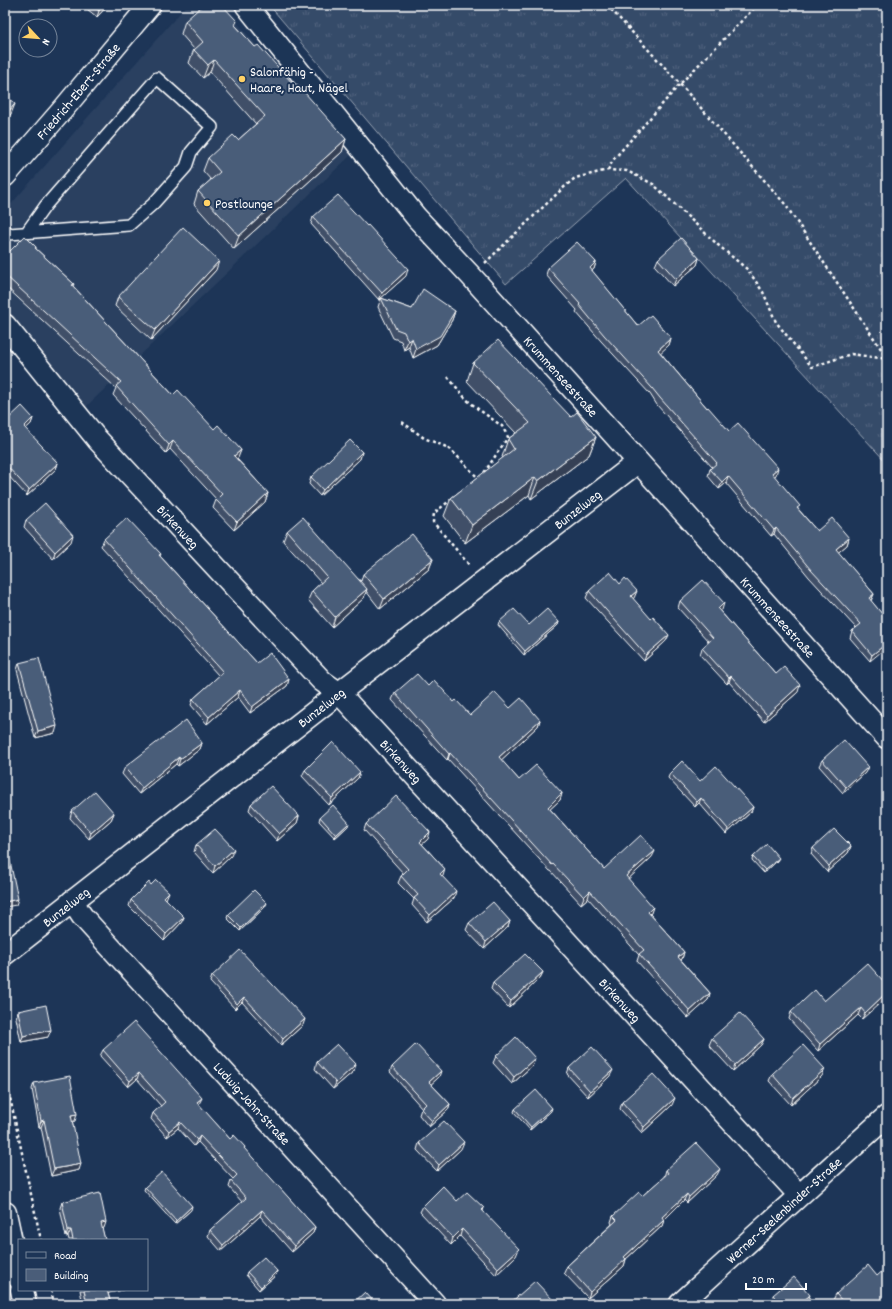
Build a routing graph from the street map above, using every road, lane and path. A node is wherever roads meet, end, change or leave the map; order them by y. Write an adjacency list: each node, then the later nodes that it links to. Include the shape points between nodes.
1 (150, 5): 7 (street, Friedrich-Ebert-Straße)
2 (246, 5): 10 (street, Krummenseestraße, via 416,217)
3 (607, 5): 5 (path)
4 (757, 5): 5 (path)
5 (680, 84): 6 (path, via 613,160); 12 (path, via 786,204)
6 (608, 170): 10 (path, via 576,178); 12 (path, via 627,171 653,184 718,246 748,270 763,292 776,322 812,367 851,354)
7 (5, 176)
8 (5, 230): 9 (lane, via 9,234)
9 (26, 233): 9 (lane, via 129,225 153,204 186,168 191,152 212,126 157,78 46,205)
10 (471, 276): 15 (street, Krummenseestraße)
11 (5, 325): 18 (street, Birkenweg, via 97,439 322,682)
12 (887, 359)
13 (448, 377): 14 (path, via 466,399 502,426 508,437 484,473 478,478 449,448 424,438)
14 (402, 422)
15 (638, 462): 17 (street, Bunzelweg); 19 (street, Krummenseestraße)
16 (453, 498): 17 (path, via 434,513 434,522)
17 (482, 582): 18 (street, Bunzelweg)
18 (339, 692): 20 (street, Bunzelweg); 24 (street, Birkenweg)
19 (887, 738)
20 (72, 901): 21 (street, Bunzelweg); 32 (street, Ludwig-Jahn-Straße, via 87,922)
21 (5, 954)
22 (5, 1075): 26 (path)
23 (887, 1116): 24 (street, Werner-Seelenbinder-Straße)
24 (799, 1195): 33 (street, Werner-Seelenbinder-Straße)
25 (5, 1214): 27 (main road)
26 (40, 1239)
27 (18, 1273)
28 (22, 1291): 30 (main road)
29 (51, 1291): 31 (path)
30 (24, 1304)
31 (54, 1304)
32 (435, 1304)
33 (680, 1304)

